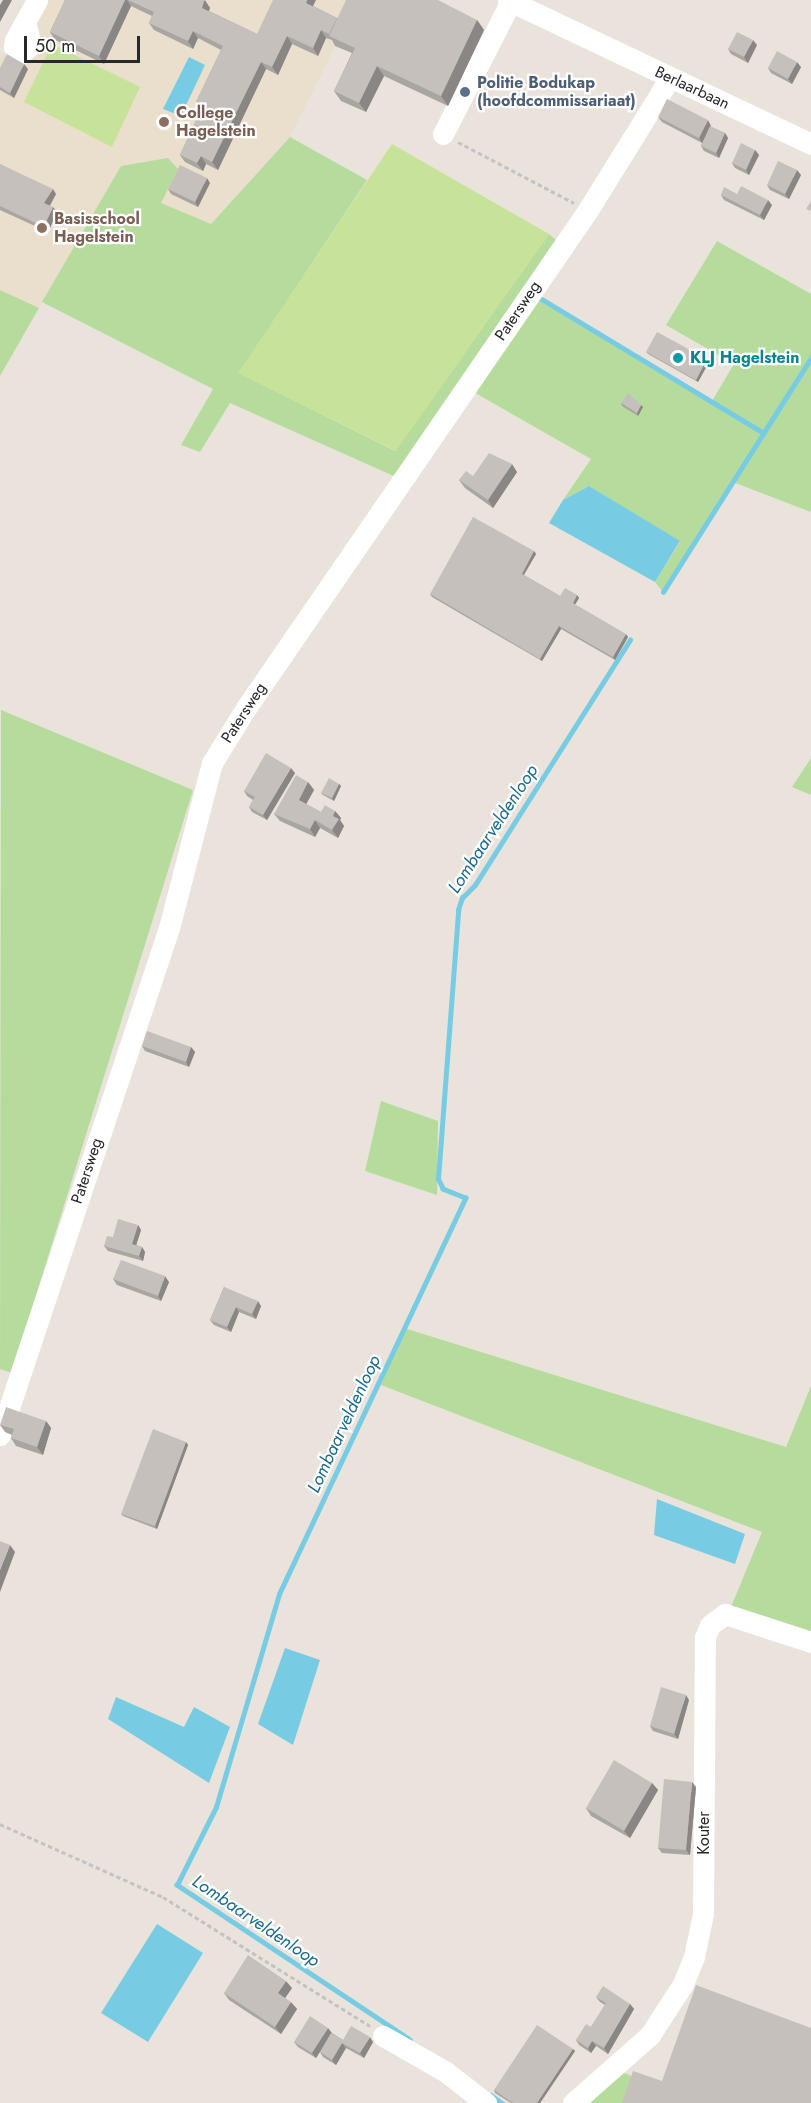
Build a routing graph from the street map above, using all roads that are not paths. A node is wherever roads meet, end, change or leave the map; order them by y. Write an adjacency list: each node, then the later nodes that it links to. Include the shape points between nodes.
1 (37, 0): 3 (street)
2 (510, 1): 4 (street, Berlaarbaan); 5 (street)
3 (25, 22)
4 (670, 78): 6 (street, Berlaarbaan); 7 (street, Patersweg, via 588,210 212,763 169,927)
5 (443, 134)
6 (811, 144)
7 (0, 1435)
8 (811, 1641): 11 (street, Kouter, via 726,1614 710,1625 705,1637 704,1886 694,1957 683,1984 651,2035)
9 (383, 2036): 10 (street, via 446,2072)
10 (486, 2103)
11 (573, 2103)

